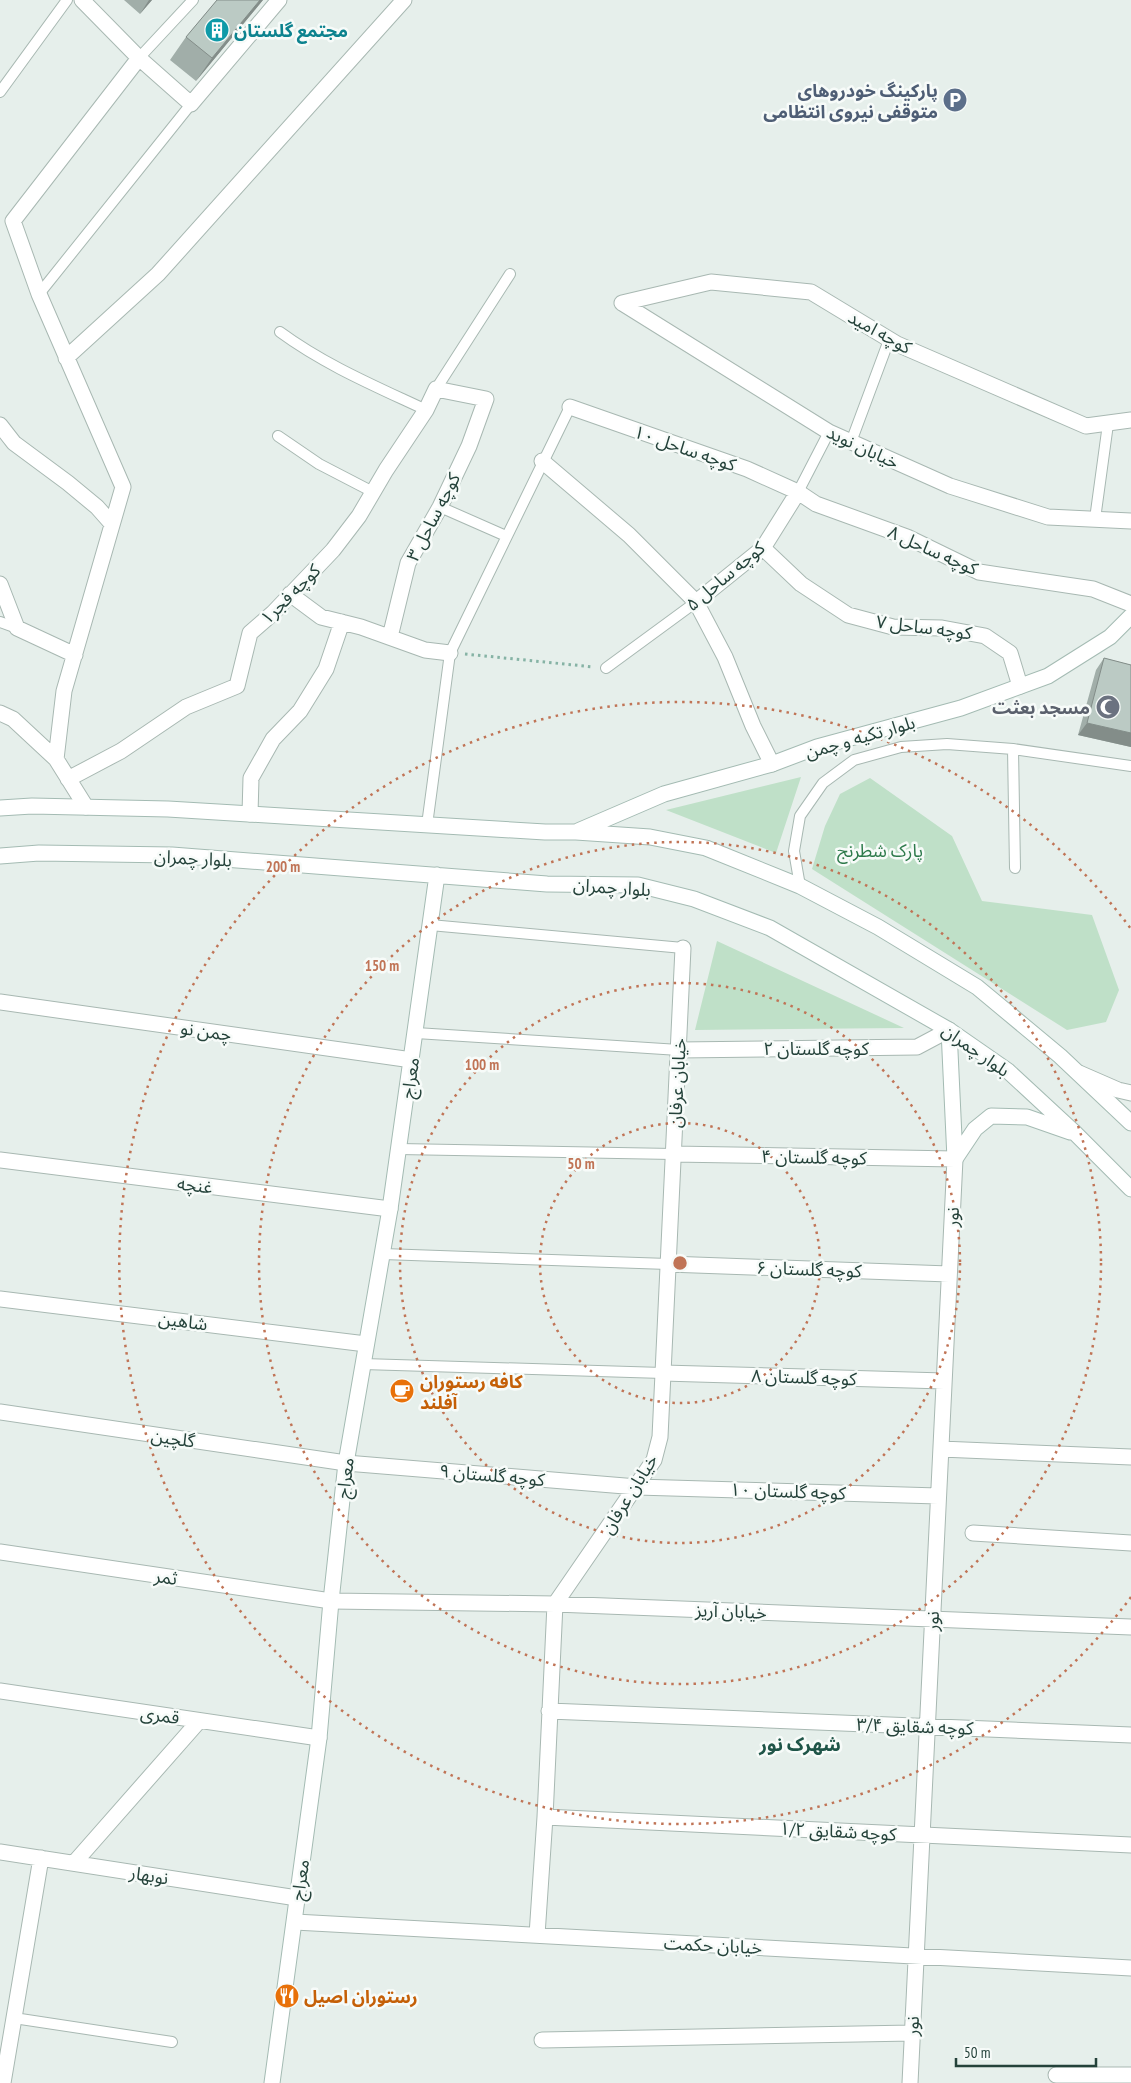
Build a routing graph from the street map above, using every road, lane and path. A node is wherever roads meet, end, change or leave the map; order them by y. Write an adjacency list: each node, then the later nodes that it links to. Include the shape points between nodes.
1 (67, 0): 7 (lane)
2 (82, 0): 6 (street)
3 (193, 0): 6 (lane)
4 (279, 0): 8 (street)
5 (404, 0): 14 (street, via 158,274)
6 (140, 58): 8 (street); 10 (street, via 13,221)
7 (0, 92)
8 (191, 104): 10 (lane)
9 (510, 274): 15 (lane)
10 (39, 294): 14 (street)
11 (622, 303): 13 (street, کوچه امید, via 711,282 811,292); 21 (street, خیابان نوید)
12 (280, 332): 17 (lane, via 309,353)
13 (889, 340): 19 (street, کوچه امید, via 1086,426); 23 (lane)
14 (66, 358): 30 (street, via 123,487)
15 (436, 389): 17 (street, کوچه فجر۱); 27 (street, کوچه ساحل ۳, via 486,399)
16 (570, 407): 24 (lane); 26 (street, کوچه ساحل ۱۰, via 747,469)
17 (426, 410): 25 (street, کوچه فجر۱)
18 (1131, 420): 19 (street, کوچه امید)
19 (1108, 424): 28 (lane)
20 (0, 425): 30 (street, via 14,443 98,507)
21 (829, 432): 23 (street, خیابان نوید); 26 (lane, کوچه ساحل ۵)
22 (278, 436): 25 (lane, via 319,464)
23 (851, 442): 28 (street, خیابان نوید, via 950,486 1048,518)
24 (542, 461): 31 (lane); 35 (street, via 629,535)
25 (373, 492): 34 (street, کوچه فجر۱, via 333,550)
26 (798, 492): 32 (street, کوچه ساحل ۵); 36 (street, کوچه ساحل ۸, via 816,504 907,537 979,572 1093,589)
27 (440, 507): 31 (lane); 41 (street, کوچه ساحل ۳, via 408,563)
28 (1095, 519): 29 (street, خیابان نوید)
29 (1131, 521)
30 (112, 524): 43 (street)
31 (506, 536): 42 (lane)
32 (763, 548): 35 (street, کوچه ساحل ۵); 45 (street, کوچه ساحل ۷, via 801,584 848,615 893,627 942,628 985,636 1010,653)
33 (0, 584): 40 (street)
34 (290, 594): 39 (street, via 321,617); 51 (street, کوچه فجر۱, via 250,633 237,686 186,708 121,751)
35 (696, 602): 44 (lane, کوچه ساحل ۵); 49 (street, via 726,658)
36 (1131, 604)
37 (1131, 616): 45 (street, بلوار تکیه و چمن, via 1110,637 1048,676)
38 (0, 622): 40 (lane)
39 (342, 622): 41 (street); 54 (street, via 326,669 300,711 273,738 251,778)
40 (16, 628): 43 (street)
41 (390, 637): 42 (street, via 425,650)
42 (450, 653): 44 (path); 55 (lane)
43 (75, 655): 48 (street, via 64,691)
44 (606, 668)
45 (1020, 686): 49 (street, بلوار تکیه و چمن, via 961,708 818,747)
46 (0, 713): 48 (street, via 13,719)
47 (1012, 749): 50 (lane); 58 (lane); 60 (lane, via 947,744 901,747 854,760 823,783 800,816 794,851)
48 (56, 759): 51 (street)
49 (772, 764): 56 (street, بلوار تکیه و چمن, via 664,794)
50 (1131, 766)
51 (68, 779): 52 (street)
52 (86, 807): 53 (street); 54 (street)
53 (0, 808)
54 (250, 814): 55 (street)
55 (427, 825): 56 (street)
56 (576, 832): 60 (street, via 650,837 706,848)
57 (0, 856): 59 (street, بلوار چمران, via 39,853 172,855)
58 (1015, 868)
59 (437, 875): 61 (street, معراج); 64 (street, بلوار چمران, via 547,884 638,885 694,899 770,928)
60 (800, 886): 68 (street, via 878,927 977,987)
61 (430, 925): 62 (lane); 65 (street, معراج)
62 (683, 948): 66 (street, خیابان عرفان)
63 (0, 1002): 67 (street, چمن نو)
64 (949, 1030): 66 (street, کوچه گلستان ۲, via 916,1048); 71 (street, بلوار چمران, via 1008,1071); 74 (street, نور)
65 (416, 1034): 66 (lane); 67 (street, معراج)
66 (679, 1050): 73 (street, خیابان عرفان)
67 (412, 1060): 72 (street, معراج)
68 (1077, 1072): 69 (street); 70 (street)
69 (1131, 1093)
70 (1131, 1123)
71 (1075, 1133): 74 (street, via 1026,1117 991,1116 975,1129); 76 (street, بلوار چمران)
72 (399, 1149): 73 (lane); 77 (street, معراج)
73 (673, 1154): 74 (street, کوچه گلستان ۴); 79 (street, خیابان عرفان)
74 (955, 1159): 80 (street, نور)
75 (0, 1160): 77 (street, غنچه)
76 (1131, 1189)
77 (390, 1209): 78 (street, معراج)
78 (382, 1254): 79 (lane); 82 (street, معراج)
79 (668, 1264): 80 (street, کوچه گلستان ۶); 84 (street, خیابان عرفان)
80 (949, 1274): 85 (street, نور)
81 (0, 1299): 82 (street, شاهین)
82 (366, 1344): 83 (street, معراج)
83 (363, 1364): 84 (lane); 89 (street, معراج)
84 (664, 1373): 85 (street, کوچه گلستان ۸); 90 (street, خیابان عرفان, via 660,1436 654,1460)
85 (944, 1381): 87 (street, نور)
86 (0, 1412): 89 (street, گلچین)
87 (941, 1449): 88 (street); 91 (street, نور)
88 (1131, 1457)
89 (346, 1463): 90 (street, کوچه گلستان ۹); 95 (street, معراج)
90 (637, 1486): 91 (street, کوچه گلستان ۱۰); 96 (street, خیابان عرفان)
91 (938, 1496): 97 (street, نور)
92 (973, 1532): 93 (street)
93 (1131, 1543)
94 (0, 1552): 95 (street, ثمر)
95 (331, 1601): 96 (street, خیابان آریز); 104 (street, معراج)
96 (555, 1604): 97 (street, خیابان آریز); 100 (street)
97 (932, 1619): 98 (street, خیابان آریز); 102 (street, نور)
98 (1131, 1627)
99 (0, 1691): 101 (street, قمری)
100 (549, 1710): 102 (street, کوچه شقایق ۳/۴); 105 (street)
101 (199, 1721): 104 (street, قمری); 110 (street)
102 (927, 1726): 103 (street, کوچه شقایق ۳/۴); 106 (street, نور)
103 (1131, 1735)
104 (320, 1738): 111 (street, معراج)
105 (545, 1817): 106 (street, کوچه شقایق ۱/۲); 113 (street)
106 (922, 1835): 107 (street, کوچه شقایق ۱/۲); 114 (street, نور)
107 (1131, 1845)
108 (0, 1852): 109 (street, نوبهار)
109 (41, 1858): 110 (street, نوبهار); 116 (street)
110 (74, 1863): 111 (street, نوبهار)
111 (297, 1898): 112 (street, معراج)
112 (295, 1922): 113 (street, خیابان حکمت); 123 (street, معراج)
113 (537, 1935): 114 (street, خیابان حکمت)
114 (916, 1956): 115 (street, خیابان حکمت); 117 (street, نور)
115 (1131, 1968)
116 (7, 2017): 119 (lane); 122 (street)
117 (912, 2033): 118 (street); 124 (street, نور)
118 (542, 2040)
119 (172, 2042)
120 (1056, 2075): 121 (street)
121 (1131, 2075)
122 (3, 2083)
123 (272, 2083)
124 (910, 2083)

